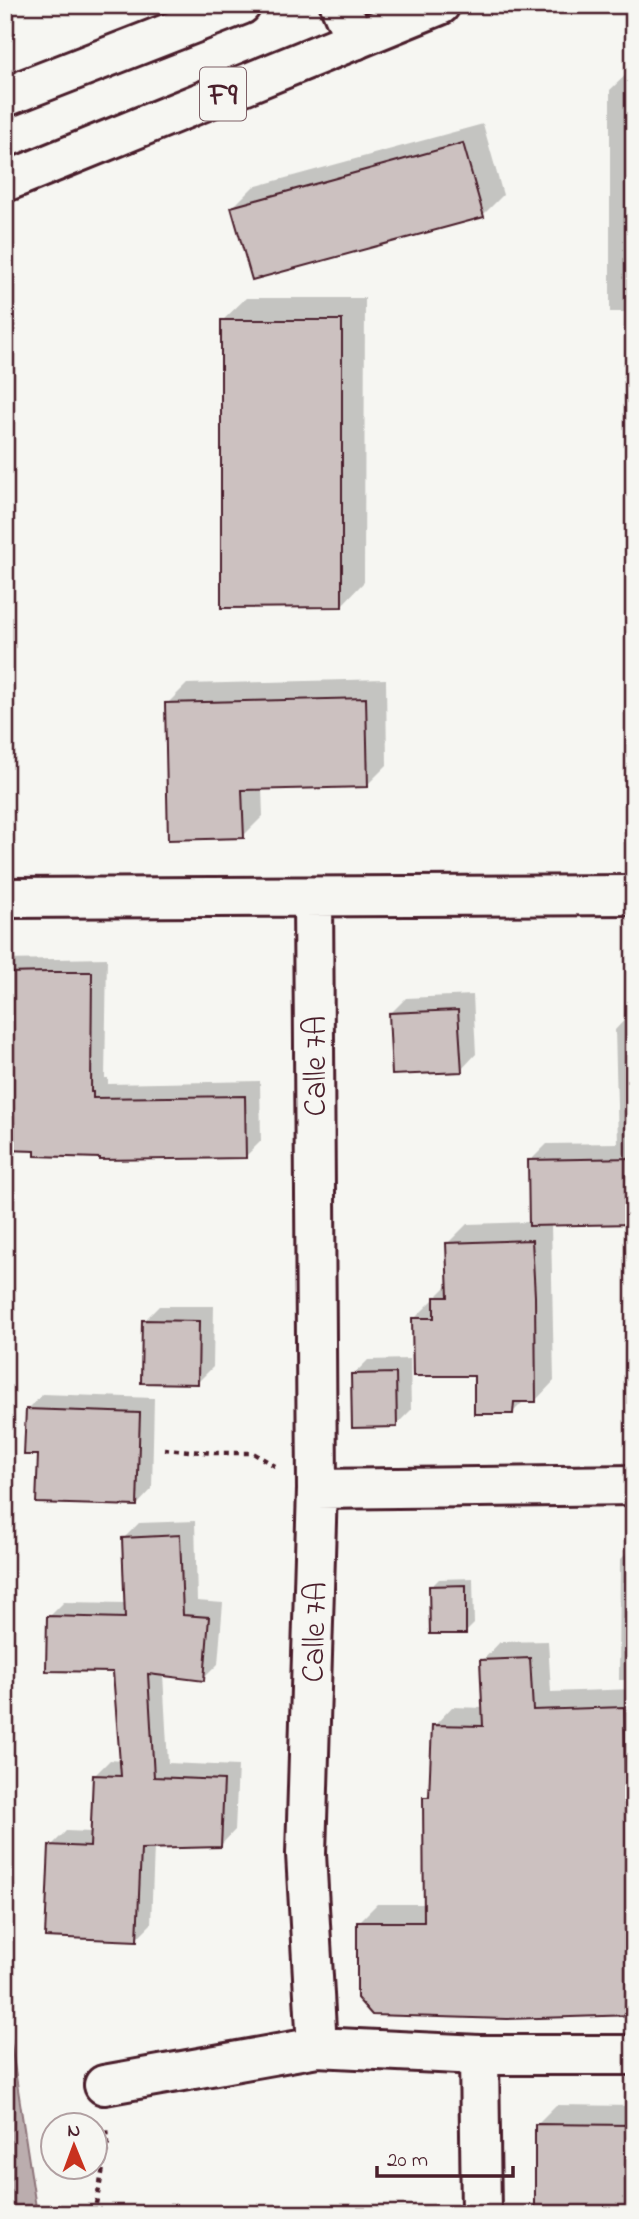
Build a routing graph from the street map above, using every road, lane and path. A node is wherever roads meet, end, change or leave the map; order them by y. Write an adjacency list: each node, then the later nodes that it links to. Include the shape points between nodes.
1 (241, 5): 5 (main road, F9)
2 (340, 5): 4 (main road)
3 (440, 5): 4 (main road, F9)
4 (355, 40): 6 (main road, F9)
5 (5, 97)
6 (5, 182)
7 (634, 895): 8 (main road)
8 (313, 897): 9 (main road); 12 (main road, Calle 7A)
9 (5, 898)
10 (164, 1448): 12 (path, via 253,1453)
11 (634, 1485): 12 (main road)
12 (317, 1489): 13 (main road, Calle 7A, via 306,1854)
13 (317, 2047): 14 (main road); 16 (main road)
14 (479, 2055): 15 (main road); 18 (main road)
15 (634, 2055)
16 (104, 2085): 17 (path, via 108,2143)
17 (94, 2214)
18 (481, 2214)

